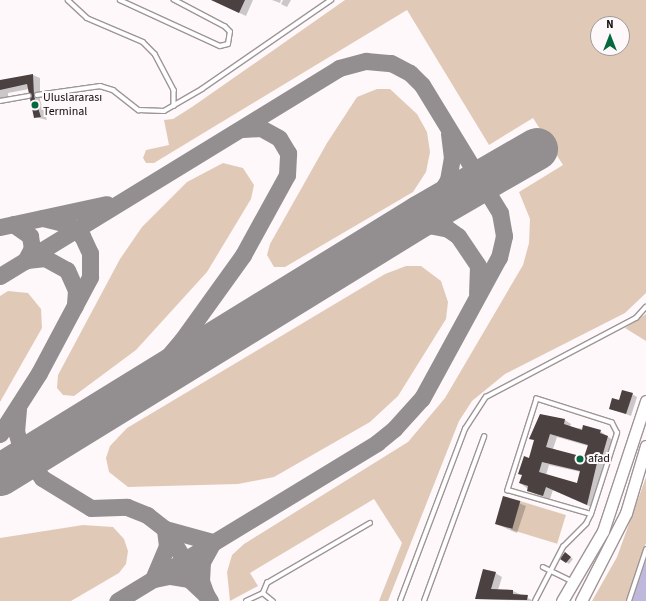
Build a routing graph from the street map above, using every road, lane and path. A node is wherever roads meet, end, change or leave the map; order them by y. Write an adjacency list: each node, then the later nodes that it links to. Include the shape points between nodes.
1 (68, 0): 8 (lane, via 87,18 143,42 155,54 174,90)
2 (120, 0): 3 (lane, via 220,46 228,44 230,32 225,27)
3 (174, 0)
4 (331, 0): 8 (lane)
5 (37, 95): 8 (lane, via 100,86 113,90 139,110 164,111)
6 (30, 96): 7 (lane)
7 (0, 102)
8 (174, 106)
9 (646, 307): 23 (lane, via 636,318 486,397 465,429)
10 (646, 401): 18 (main road, via 603,531)
11 (484, 437): 24 (lane)
12 (646, 446): 19 (main road, via 626,513)
13 (591, 514): 13 (lane, via 617,433 612,423 537,399 508,490); 17 (lane, via 563,547)
14 (370, 523): 20 (lane, via 267,583)
15 (646, 550): 28 (lane)
16 (543, 567): 17 (lane)
17 (552, 571): 18 (lane); 25 (lane)
18 (576, 581): 19 (main road); 26 (main road)
19 (589, 587): 27 (main road)
20 (264, 593): 21 (lane); 22 (lane)
21 (246, 601)
22 (273, 601)
23 (400, 601)
24 (424, 601)
25 (535, 601)
26 (562, 601)
27 (580, 601)
28 (629, 601)

